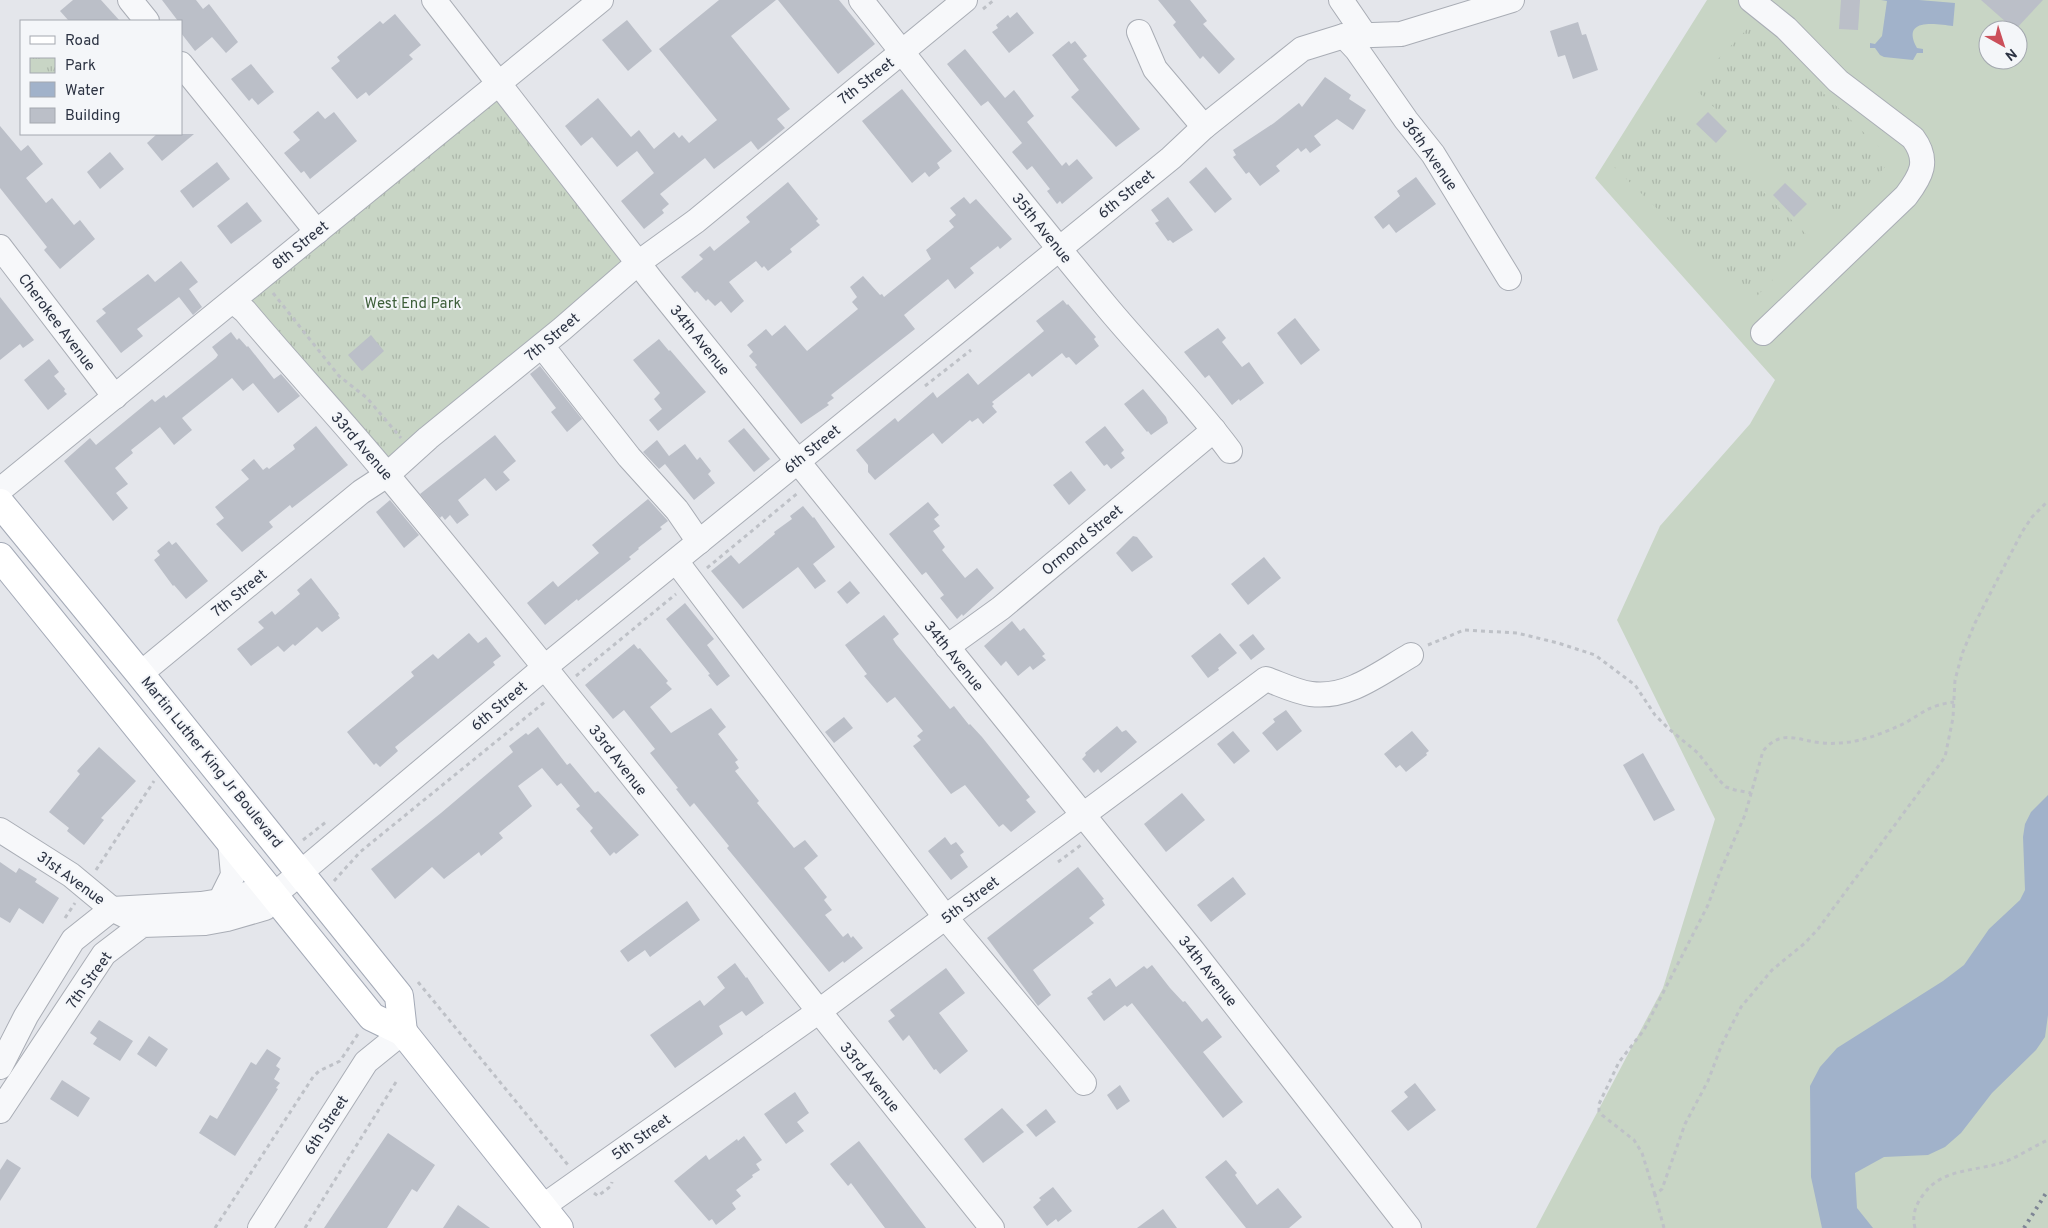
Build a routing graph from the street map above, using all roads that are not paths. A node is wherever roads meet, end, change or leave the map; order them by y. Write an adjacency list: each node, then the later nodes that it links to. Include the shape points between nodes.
1 (130, 0): 9 (street)
2 (434, 0): 14 (street, 34th Avenue, via 461,23)
3 (601, 0): 14 (street, 8th Street)
4 (861, 0): 12 (street, 35th Avenue)
5 (965, 0): 12 (street, 7th Street)
6 (1341, 0): 11 (street, 36th Avenue)
7 (1512, 0): 11 (street, 6th Street, via 1401,34)
8 (1752, 0): 22 (street, via 1786,28 1838,81 1913,138 1921,149 1922,164 1919,178 1906,196)
9 (146, 20)
10 (1139, 32): 15 (street, via 1155,69)
11 (1354, 36): 15 (street, 6th Street, via 1302,49); 20 (street, 36th Avenue, via 1357,50 1433,154)
12 (902, 52): 18 (street, 35th Avenue); 19 (street, 7th Street, via 696,221)
13 (182, 65): 16 (street)
14 (499, 83): 16 (street, 8th Street); 19 (street, 34th Avenue)
15 (1204, 127): 18 (street, 6th Street)
16 (317, 232): 21 (street, 8th Street)
17 (0, 247): 24 (street, Cherokee Avenue)
18 (1059, 249): 25 (street, 35th Avenue); 27 (street, 6th Street)
19 (638, 263): 23 (street, 7th Street); 27 (street, 34th Avenue)
20 (1509, 278)
21 (233, 301): 24 (street, 8th Street); 28 (street, 33rd Avenue)
22 (1763, 334)
23 (542, 346): 28 (street, 7th Street); 31 (street, via 629,457 677,510)
24 (115, 397): 29 (street, 8th Street)
25 (1214, 430): 26 (street, 35th Avenue); 34 (street, Ormond Street, via 1001,608)
26 (1230, 451)
27 (805, 469): 31 (street, 6th Street); 34 (street, 34th Avenue)
28 (387, 474): 36 (street, 33rd Avenue); 37 (street, 7th Street)
29 (0, 490)
30 (0, 503): 37 (main road, Martin Luther King Jr Boulevard)
31 (699, 542): 33 (street, 6th Street)
32 (0, 557): 40 (main road)
33 (676, 561): 36 (street, 6th Street); 45 (street)
34 (947, 647): 38 (street, 34th Avenue)
35 (1411, 655): 38 (street, 5th Street, via 1357,687 1329,695 1308,694 1266,679)
36 (545, 667): 41 (street, 6th Street); 47 (street, 33rd Avenue)
37 (140, 674): 41 (main road, Martin Luther King Jr Boulevard)
38 (1084, 815): 45 (street, 5th Street); 56 (street, 34th Avenue)
39 (0, 830): 44 (street, 31st Avenue, via 71,875)
40 (230, 842): 42 (main road); 43 (street, via 233,875)
41 (302, 874): 42 (street, 6th Street); 48 (main road, Martin Luther King Jr Boulevard, via 399,996)
42 (274, 895): 43 (street, via 250,893); 46 (street, via 265,908 227,919); 48 (main road, via 372,1018)
43 (220, 902): 44 (street)
44 (112, 908): 46 (street, 31st Avenue); 49 (street, via 73,940 26,1016)
45 (946, 918): 47 (street, 5th Street); 50 (street)
46 (142, 925): 51 (street, 7th Street, via 104,954)
47 (818, 1012): 52 (street, 5th Street); 55 (street, 33rd Avenue)
48 (403, 1032): 52 (main road); 53 (street, 6th Street, via 366,1062)
49 (0, 1067)
50 (1084, 1084)
51 (0, 1111)
52 (542, 1207): 54 (main road)
53 (260, 1228)
54 (559, 1228)
55 (992, 1228)
56 (1409, 1228)

